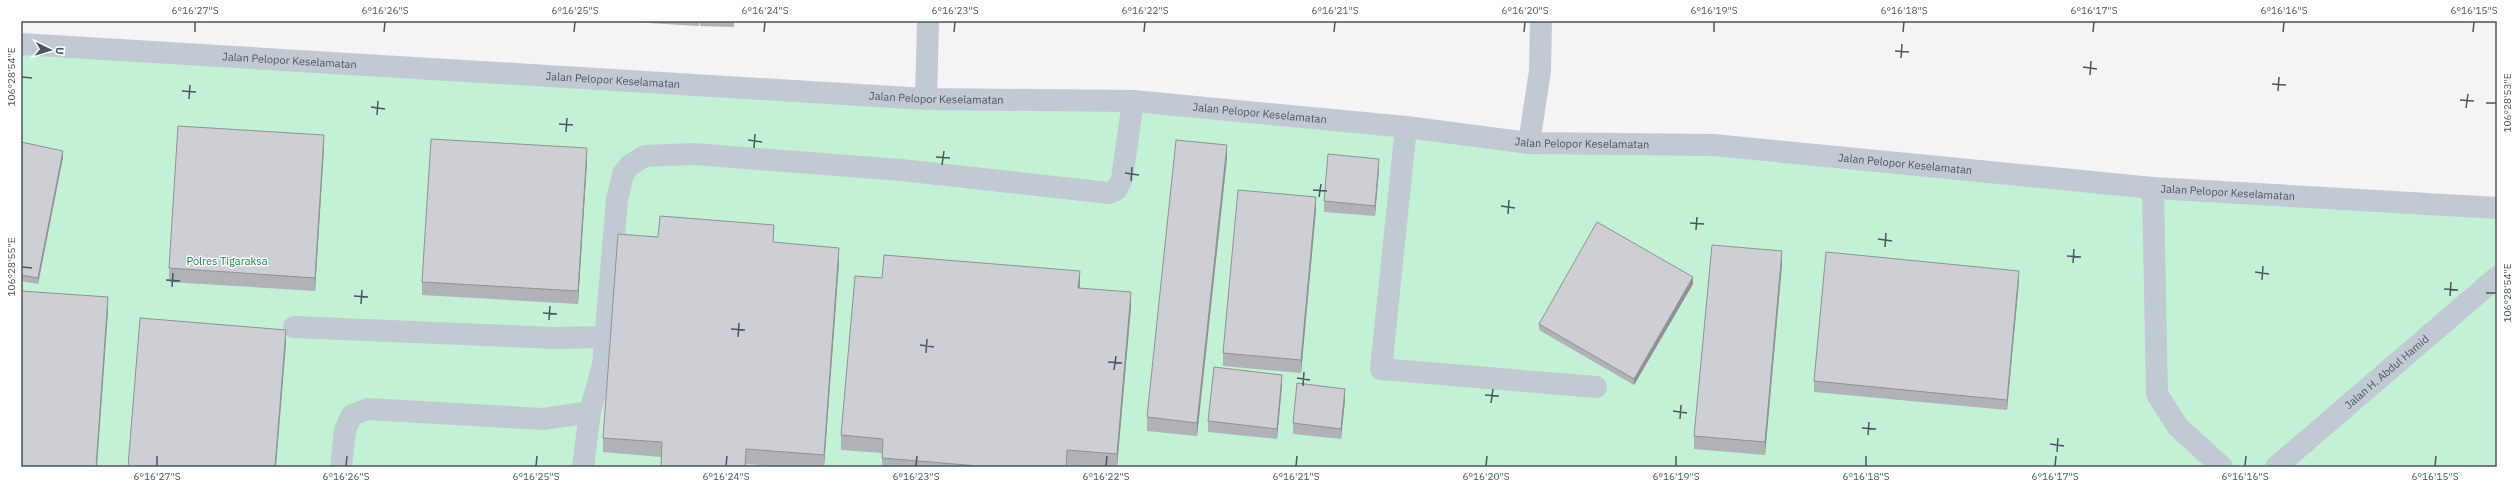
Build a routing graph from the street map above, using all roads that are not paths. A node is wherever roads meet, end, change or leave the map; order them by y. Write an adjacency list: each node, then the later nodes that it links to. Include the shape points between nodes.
1 (928, 21): 4 (street)
2 (1541, 21): 7 (street, via 1540,71)
3 (21, 44): 4 (street, Jalan Pelopor Keselamatan)
4 (926, 100): 5 (street, Jalan Pelopor Keselamatan)
5 (1133, 100): 6 (street, Jalan Pelopor Keselamatan); 12 (street, via 1122,179 1116,190 1109,193 901,170 694,154 645,156 630,165 623,174 617,200)
6 (1406, 127): 7 (street, Jalan Pelopor Keselamatan); 13 (street, via 1381,369)
7 (1528, 143): 8 (street, Jalan Pelopor Keselamatan, via 1713,145)
8 (2153, 188): 9 (street, Jalan Pelopor Keselamatan); 17 (street, via 2157,394 2178,427)
9 (2497, 208)
10 (2497, 277): 18 (street, Jalan H. Abdul Hamid)
11 (294, 327): 12 (street, via 555,338)
12 (604, 337): 14 (street, via 603,365)
13 (1596, 387)
14 (590, 412): 15 (street, via 543,419 368,409 352,415 345,430); 16 (street)
15 (341, 467)
16 (583, 467)
17 (2222, 467)
18 (2276, 467)

